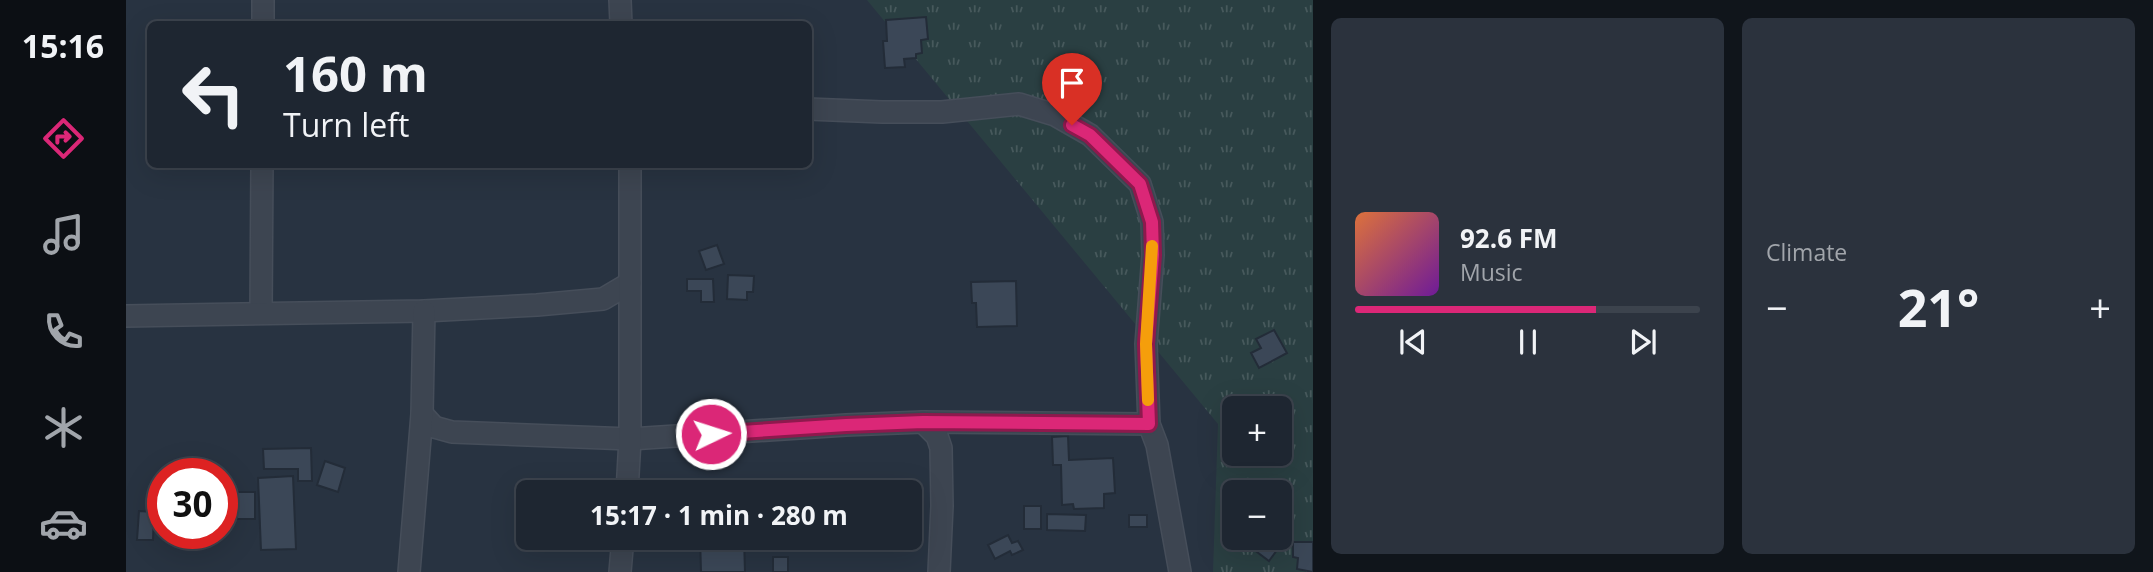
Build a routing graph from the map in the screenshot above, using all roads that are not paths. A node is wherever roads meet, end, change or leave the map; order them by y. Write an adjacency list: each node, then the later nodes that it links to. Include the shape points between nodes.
1 (263, 0): 3 (street)
2 (620, 0): 4 (street)
3 (263, 21)
4 (621, 21)
5 (812, 109): 16 (street, via 942,112 1019,104 1055,115 1090,135 1140,184 1152,222 1146,344)
6 (262, 168): 11 (street)
7 (630, 168): 8 (street)
8 (630, 283): 9 (street); 12 (street)
9 (603, 299): 10 (street); 12 (street)
10 (424, 311): 11 (street); 14 (street)
11 (261, 313): 13 (street)
12 (630, 314): 17 (street)
13 (126, 316)
14 (422, 414): 17 (street, via 434,427 452,432); 20 (street)
15 (923, 422): 16 (street); 17 (street); 22 (street, via 937,436 941,449)
16 (1149, 424): 23 (street, via 1157,445)
17 (630, 439): 18 (street)
18 (627, 480)
19 (622, 550): 21 (street)
20 (409, 572)
21 (620, 572)
22 (939, 572)
23 (1180, 572)

